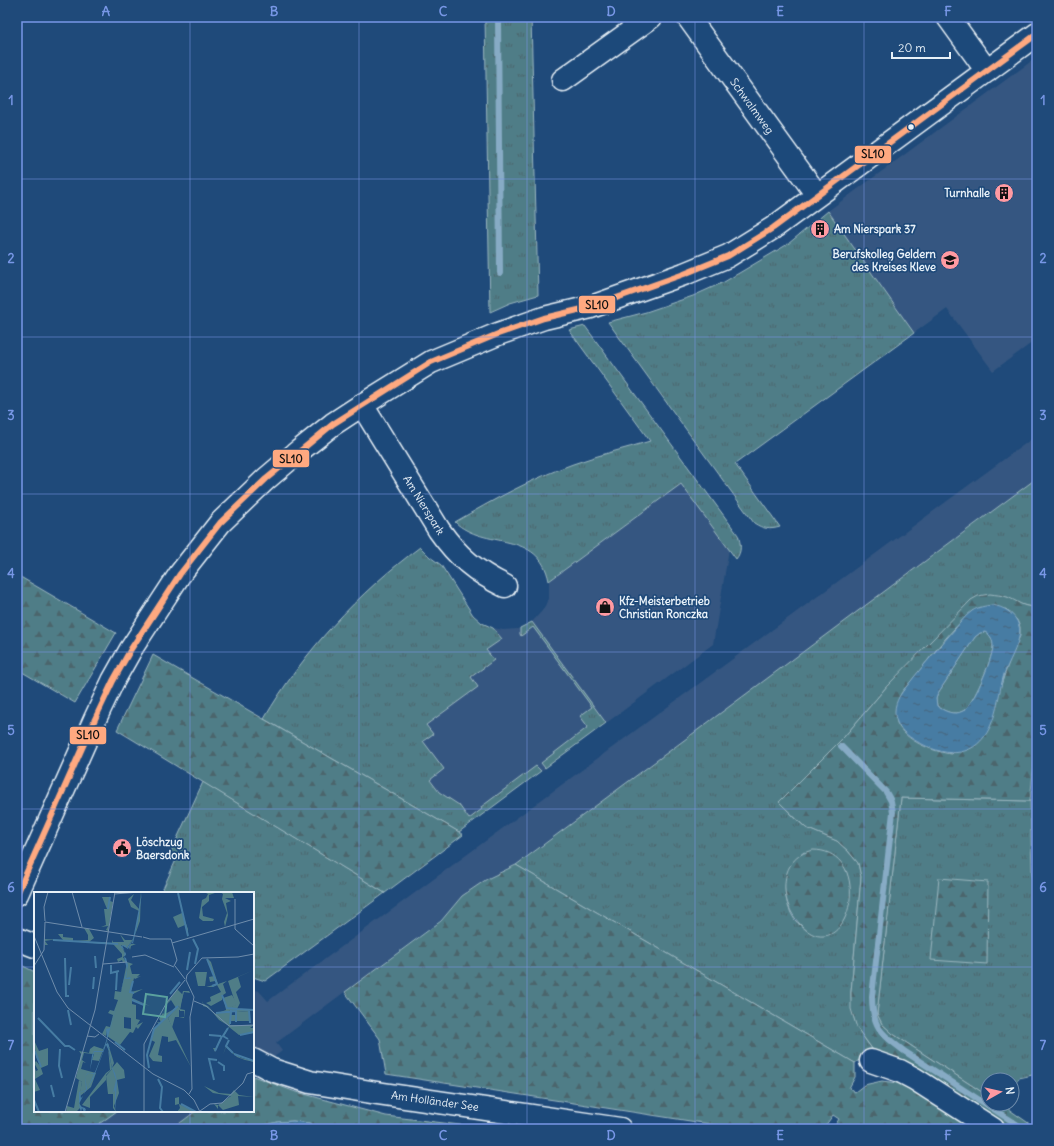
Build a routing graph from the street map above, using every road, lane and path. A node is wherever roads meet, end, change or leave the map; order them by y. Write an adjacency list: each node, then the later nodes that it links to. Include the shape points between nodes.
1 (651, 17): 6 (street)
2 (688, 17): 7 (street, Schwalmweg)
3 (948, 17): 5 (street)
4 (1037, 34): 5 (street)
5 (987, 71): 7 (street)
6 (563, 80)
7 (817, 195): 8 (street, via 728,256 591,307 544,318 498,334 431,362)
8 (362, 405): 9 (street, Am Nierspark, via 450,546 478,571); 10 (street, via 266,479 220,523 180,574 113,681)
9 (505, 586)
10 (17, 894)
11 (17, 939): 12 (street)
12 (34, 946)
13 (254, 1060): 15 (street, Am Holländer See, via 280,1073 310,1082)
14 (871, 1061): 16 (street, via 915,1079)
15 (620, 1129)
16 (993, 1129)

